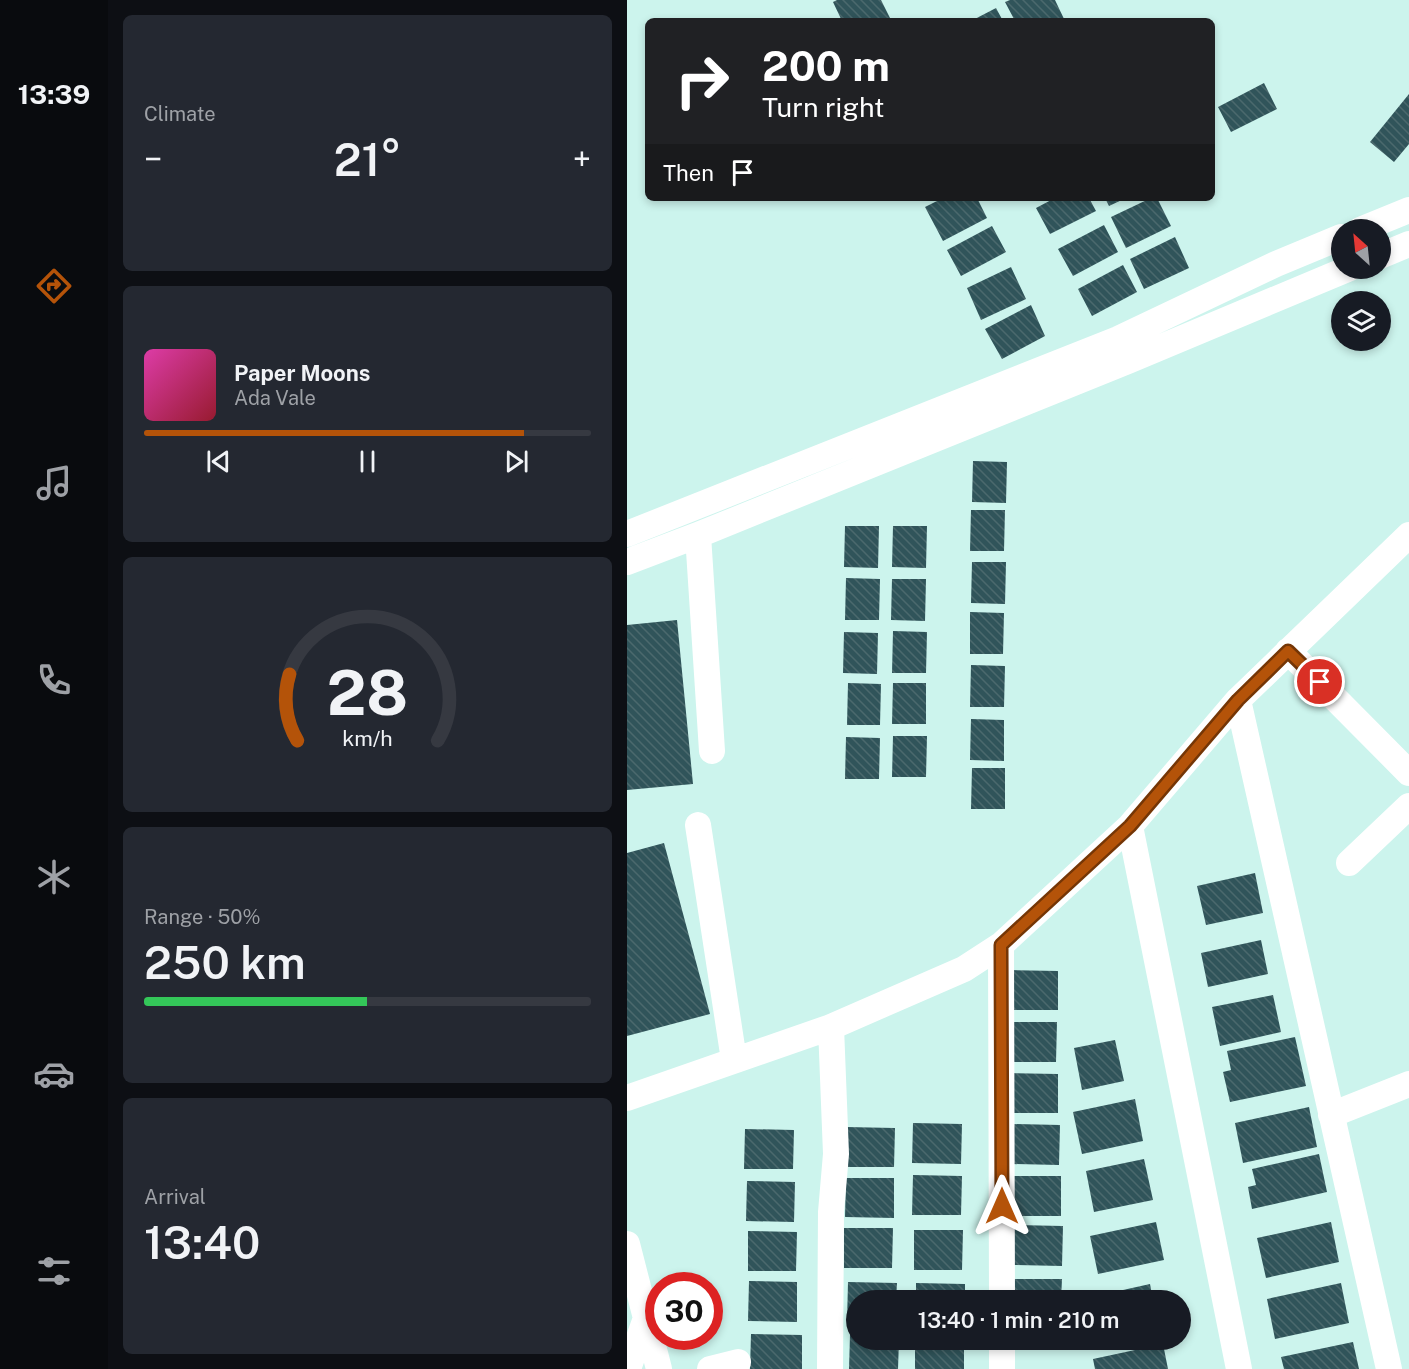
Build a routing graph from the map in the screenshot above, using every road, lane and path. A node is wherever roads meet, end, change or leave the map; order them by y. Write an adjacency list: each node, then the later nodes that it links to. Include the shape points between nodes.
1 (1409, 210): 2 (street)
2 (1387, 219)
3 (1331, 241): 6 (street)
4 (1409, 244): 5 (street)
5 (1391, 251)
6 (1276, 264): 8 (street); 9 (street)
7 (1331, 276): 8 (street)
8 (1290, 293): 9 (street)
9 (1123, 350): 10 (street); 11 (street)
10 (627, 534)
11 (698, 535): 13 (street); 16 (street)
12 (1409, 535): 14 (street)
13 (627, 562)
14 (1288, 651): 15 (street); 17 (street)
15 (1238, 700): 20 (street); 27 (street)
16 (712, 751)
17 (1409, 773)
18 (1409, 806): 21 (street)
19 (698, 825): 24 (street)
20 (1130, 826): 22 (street); 40 (street)
21 (1349, 863)
22 (1001, 945): 23 (street, via 964,969); 29 (street)
23 (831, 1027): 24 (street); 38 (street, via 836,1154 831,1212)
24 (734, 1060): 26 (street)
25 (1409, 1084): 27 (street)
26 (627, 1098)
27 (1331, 1115): 41 (street)
28 (627, 1244): 30 (street)
29 (1002, 1290)
30 (645, 1314)
31 (645, 1321): 35 (street)
32 (655, 1350): 36 (street)
33 (1002, 1350): 39 (street)
34 (738, 1362): 37 (street)
35 (628, 1369)
36 (660, 1369)
37 (710, 1369)
38 (830, 1369)
39 (1002, 1369)
40 (1239, 1369)
41 (1389, 1369)

